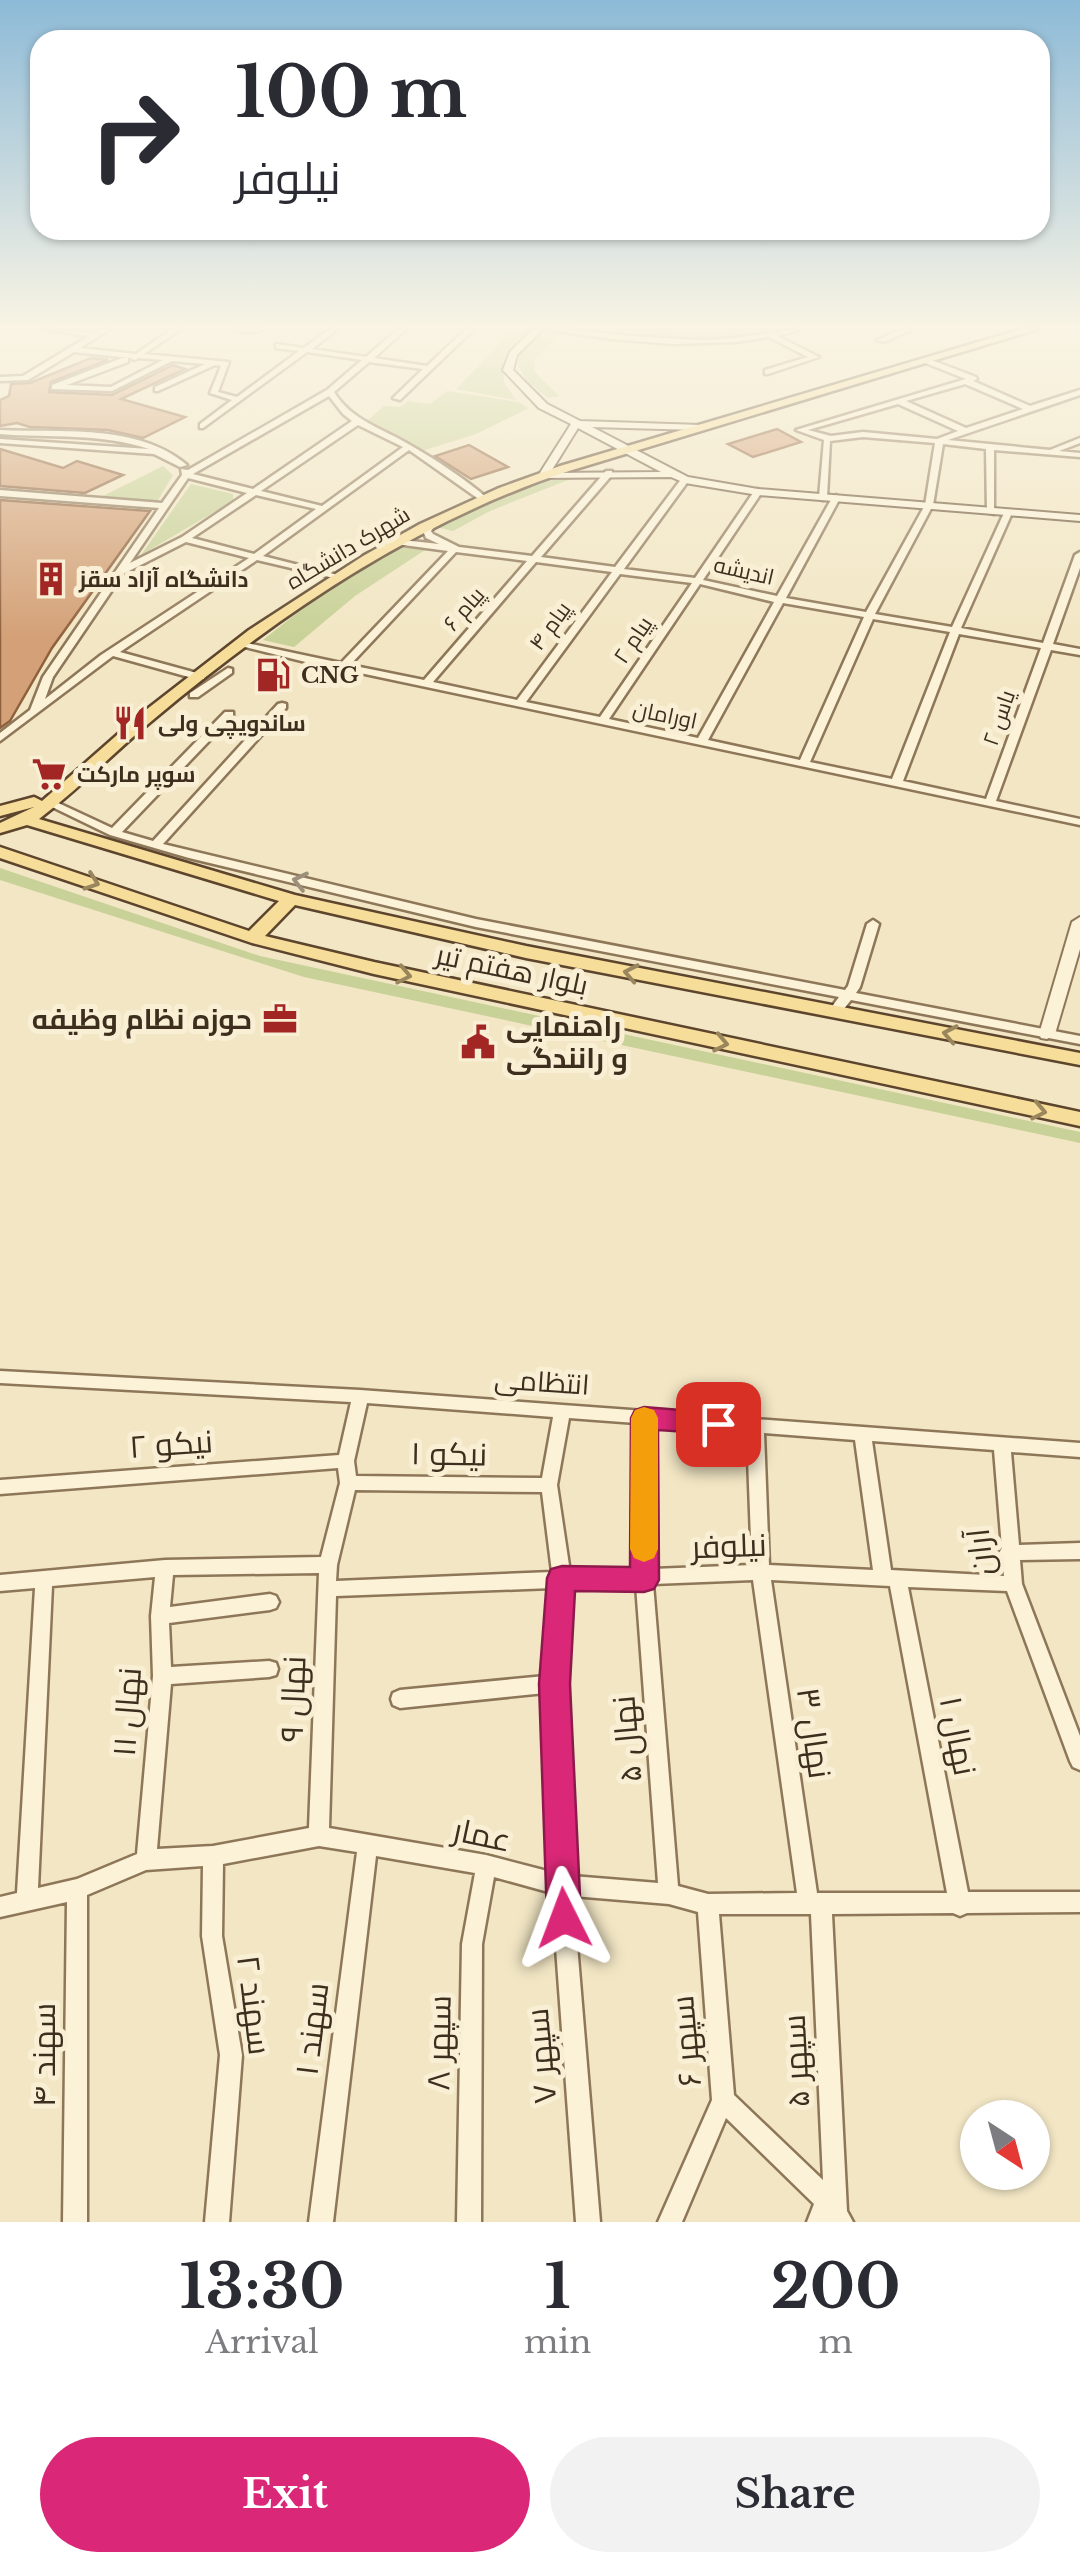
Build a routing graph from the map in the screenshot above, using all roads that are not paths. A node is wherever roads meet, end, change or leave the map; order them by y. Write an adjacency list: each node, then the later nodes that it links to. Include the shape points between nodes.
1 (10, 433): 19 (street, via 146,442 172,454)
2 (254, 433): 19 (street)
3 (341, 433): 23 (street)
4 (379, 433): 14 (street)
5 (570, 433): 20 (main road)
6 (593, 433): 15 (main road)
7 (672, 433): 15 (main road)
8 (806, 433): 13 (street)
9 (960, 433): 10 (street)
10 (940, 440): 13 (street, via 871,434); 16 (street); 29 (street)
11 (1080, 440): 17 (street)
12 (0, 441): 19 (street, via 156,452)
13 (827, 442): 27 (street)
14 (408, 447): 26 (street); 30 (street)
15 (622, 448): 20 (main road); 22 (main road)
16 (990, 448): 17 (street); 31 (street)
17 (1049, 452): 18 (street)
18 (1080, 455)
19 (184, 470): 23 (street); 28 (street)
20 (544, 474): 21 (main road); 26 (main road)
21 (610, 474): 22 (main road); 40 (street, پیام ۶)
22 (680, 478): 24 (main road); 41 (street, پیام ۴)
23 (251, 492): 30 (street); 35 (street)
24 (758, 492): 27 (main road); 44 (street, پیام ۲)
25 (0, 493): 28 (street)
26 (481, 497): 34 (main road, شهرک دانشگاه); 43 (main road)
27 (830, 497): 29 (main road); 45 (street)
28 (163, 506): 42 (street)
29 (929, 506): 31 (main road); 46 (street)
30 (322, 508): 39 (street)
31 (992, 512): 32 (main road)
32 (1008, 513): 33 (main road); 47 (street)
33 (1080, 518)
34 (433, 523): 36 (main road, شهرک دانشگاه); 37 (street, via 429,536)
35 (185, 538): 39 (street); 42 (street)
36 (396, 540): 37 (street, اندیشه); 43 (main road, شهرک دانشگاه)
37 (455, 548): 40 (street, اندیشه); 53 (street)
38 (1080, 555): 49 (street, یاس ۲)
39 (256, 557): 43 (street); 52 (street)
40 (534, 559): 41 (street, اندیشه); 56 (street, پیام ۶)
41 (615, 570): 44 (street, اندیشه); 58 (street, پیام ۴)
42 (120, 572): 50 (street)
43 (330, 576): 48 (main road, شهرک دانشگاه); 55 (main road)
44 (697, 581): 45 (street, اندیشه); 62 (street, پیام ۲)
45 (780, 600): 46 (street, اندیشه); 64 (street)
46 (868, 616): 47 (street, اندیشه); 65 (street)
47 (955, 631): 49 (street, اندیشه); 66 (street)
48 (242, 646): 53 (street, اورامان); 55 (main road, شهرک دانشگاه)
49 (1045, 646): 51 (street, اندیشه); 68 (street, یاس ۲)
50 (65, 650): 52 (street, via 77,659); 60 (street)
51 (1080, 652)
52 (109, 655): 55 (street); 60 (street)
53 (342, 668): 56 (street, اورامان)
54 (228, 670): 57 (street)
55 (196, 676): 67 (main road, شهرک دانشگاه); 69 (main road, via 31,805)
56 (424, 685): 58 (street, اورامان)
57 (194, 696)
58 (518, 705): 62 (street, اورامان)
59 (282, 706): 74 (street)
60 (35, 710): 63 (street)
61 (229, 714): 73 (street)
62 (602, 722): 64 (street, اورامان)
63 (0, 738)
64 (702, 743): 65 (street, اورامان)
65 (804, 764): 66 (street, اورامان)
66 (896, 784): 68 (street, اورامان)
67 (55, 799): 70 (main road, شهرک دانشگاه); 73 (street)
68 (990, 803): 71 (street, اورامان)
69 (0, 812): 70 (main road, بلوار هفتم تیر)
70 (27, 820): 72 (main road); 76 (main road, بلوار هفتم تیر)
71 (1080, 822)
72 (0, 828)
73 (114, 832): 74 (street)
74 (156, 844): 80 (street, one-way to 74, via 476,923)
75 (0, 852): 79 (main road, بلوار هفتم تیر, one-way to 79)
76 (291, 900): 79 (main road); 81 (main road, بلوار هفتم تیر, one-way to 76)
77 (1080, 922): 82 (main road)
78 (873, 924): 80 (street)
79 (252, 938): 85 (main road, بلوار هفتم تیر, one-way to 85)
80 (849, 992): 81 (street); 82 (street)
81 (834, 1012): 84 (main road, بلوار هفتم تیر, one-way to 81)
82 (1047, 1034): 83 (street)
83 (1080, 1040)
84 (1080, 1060)
85 (1080, 1120)
86 (0, 1378): 87 (street, انتظامی)
87 (360, 1396): 88 (street, انتظامی); 94 (street, نهال ۹)
88 (562, 1411): 89 (street, انتظامی); 96 (street, سپهر ۷)
89 (644, 1418): 90 (street, انتظامی); 106 (street, نهال ۵)
90 (756, 1426): 91 (street, انتظامی); 102 (street, نهال ۳)
91 (863, 1436): 92 (street, انتظامی); 105 (street, نهال ۱)
92 (1002, 1444): 93 (street, انتظامی); 99 (street, آران)
93 (1080, 1450)
94 (346, 1461): 95 (street, نهال ۹); 97 (street, نیکو ۲)
95 (348, 1483): 96 (street, نیکو ۱); 100 (street, نهال ۹)
96 (549, 1485): 103 (street, سپهر ۷)
97 (0, 1486)
98 (1080, 1551): 99 (street)
99 (1008, 1553): 108 (street, آران)
100 (328, 1566): 101 (street); 109 (street, نهال ۹)
101 (165, 1568): 104 (street); 111 (street, نهال ۱۱)
102 (761, 1572): 105 (street, نیلوفر); 106 (street, نیلوفر); 128 (street, نهال ۳)
103 (562, 1578): 106 (street, نیلوفر); 109 (street, نیلوفر); 114 (street, سپهر ۷)
104 (44, 1579): 107 (street); 125 (street)
105 (890, 1579): 108 (street, نیلوفر); 129 (street, نهال ۱)
106 (644, 1580): 124 (street, نهال ۵)
107 (0, 1583)
108 (1013, 1584): 116 (street, آران)
109 (327, 1588): 117 (street, نهال ۹)
110 (270, 1602): 111 (street)
111 (160, 1616): 113 (street, نهال ۱۱)
112 (269, 1669): 113 (street)
113 (162, 1676): 120 (street, نهال ۱۱)
114 (554, 1684): 115 (street); 122 (street, سپهر ۷)
115 (400, 1699)
116 (1080, 1761)
117 (319, 1836): 118 (street, عمار); 119 (street, عمار)
118 (368, 1843): 121 (street, عمار); 135 (street, سهند ۱)
119 (213, 1856): 120 (street, عمار); 134 (street, سهند ۲, via 212,1936 231,2055)
120 (146, 1860): 123 (street, عمار)
121 (486, 1865): 122 (street, عمار); 136 (street, سپهر ۸, via 472,1944)
122 (562, 1886): 124 (street, عمار); 137 (street, سپهر ۷)
123 (77, 1889): 125 (street, عمار); 133 (street, سهند ۴)
124 (669, 1894): 127 (street, عمار)
125 (28, 1901): 130 (street, عمار)
126 (1080, 1902): 129 (street, عمار)
127 (708, 1904): 128 (street, عمار); 131 (street, سپهر ۶)
128 (814, 1904): 129 (street, عمار); 132 (street, سپهر ۵)
129 (960, 1906)
130 (0, 1907)
131 (723, 2100): 132 (street); 138 (street, سپهر ۶)
132 (831, 2214)
133 (75, 2222)
134 (217, 2222)
135 (321, 2222)
136 (469, 2222)
137 (588, 2222)
138 (670, 2222)

